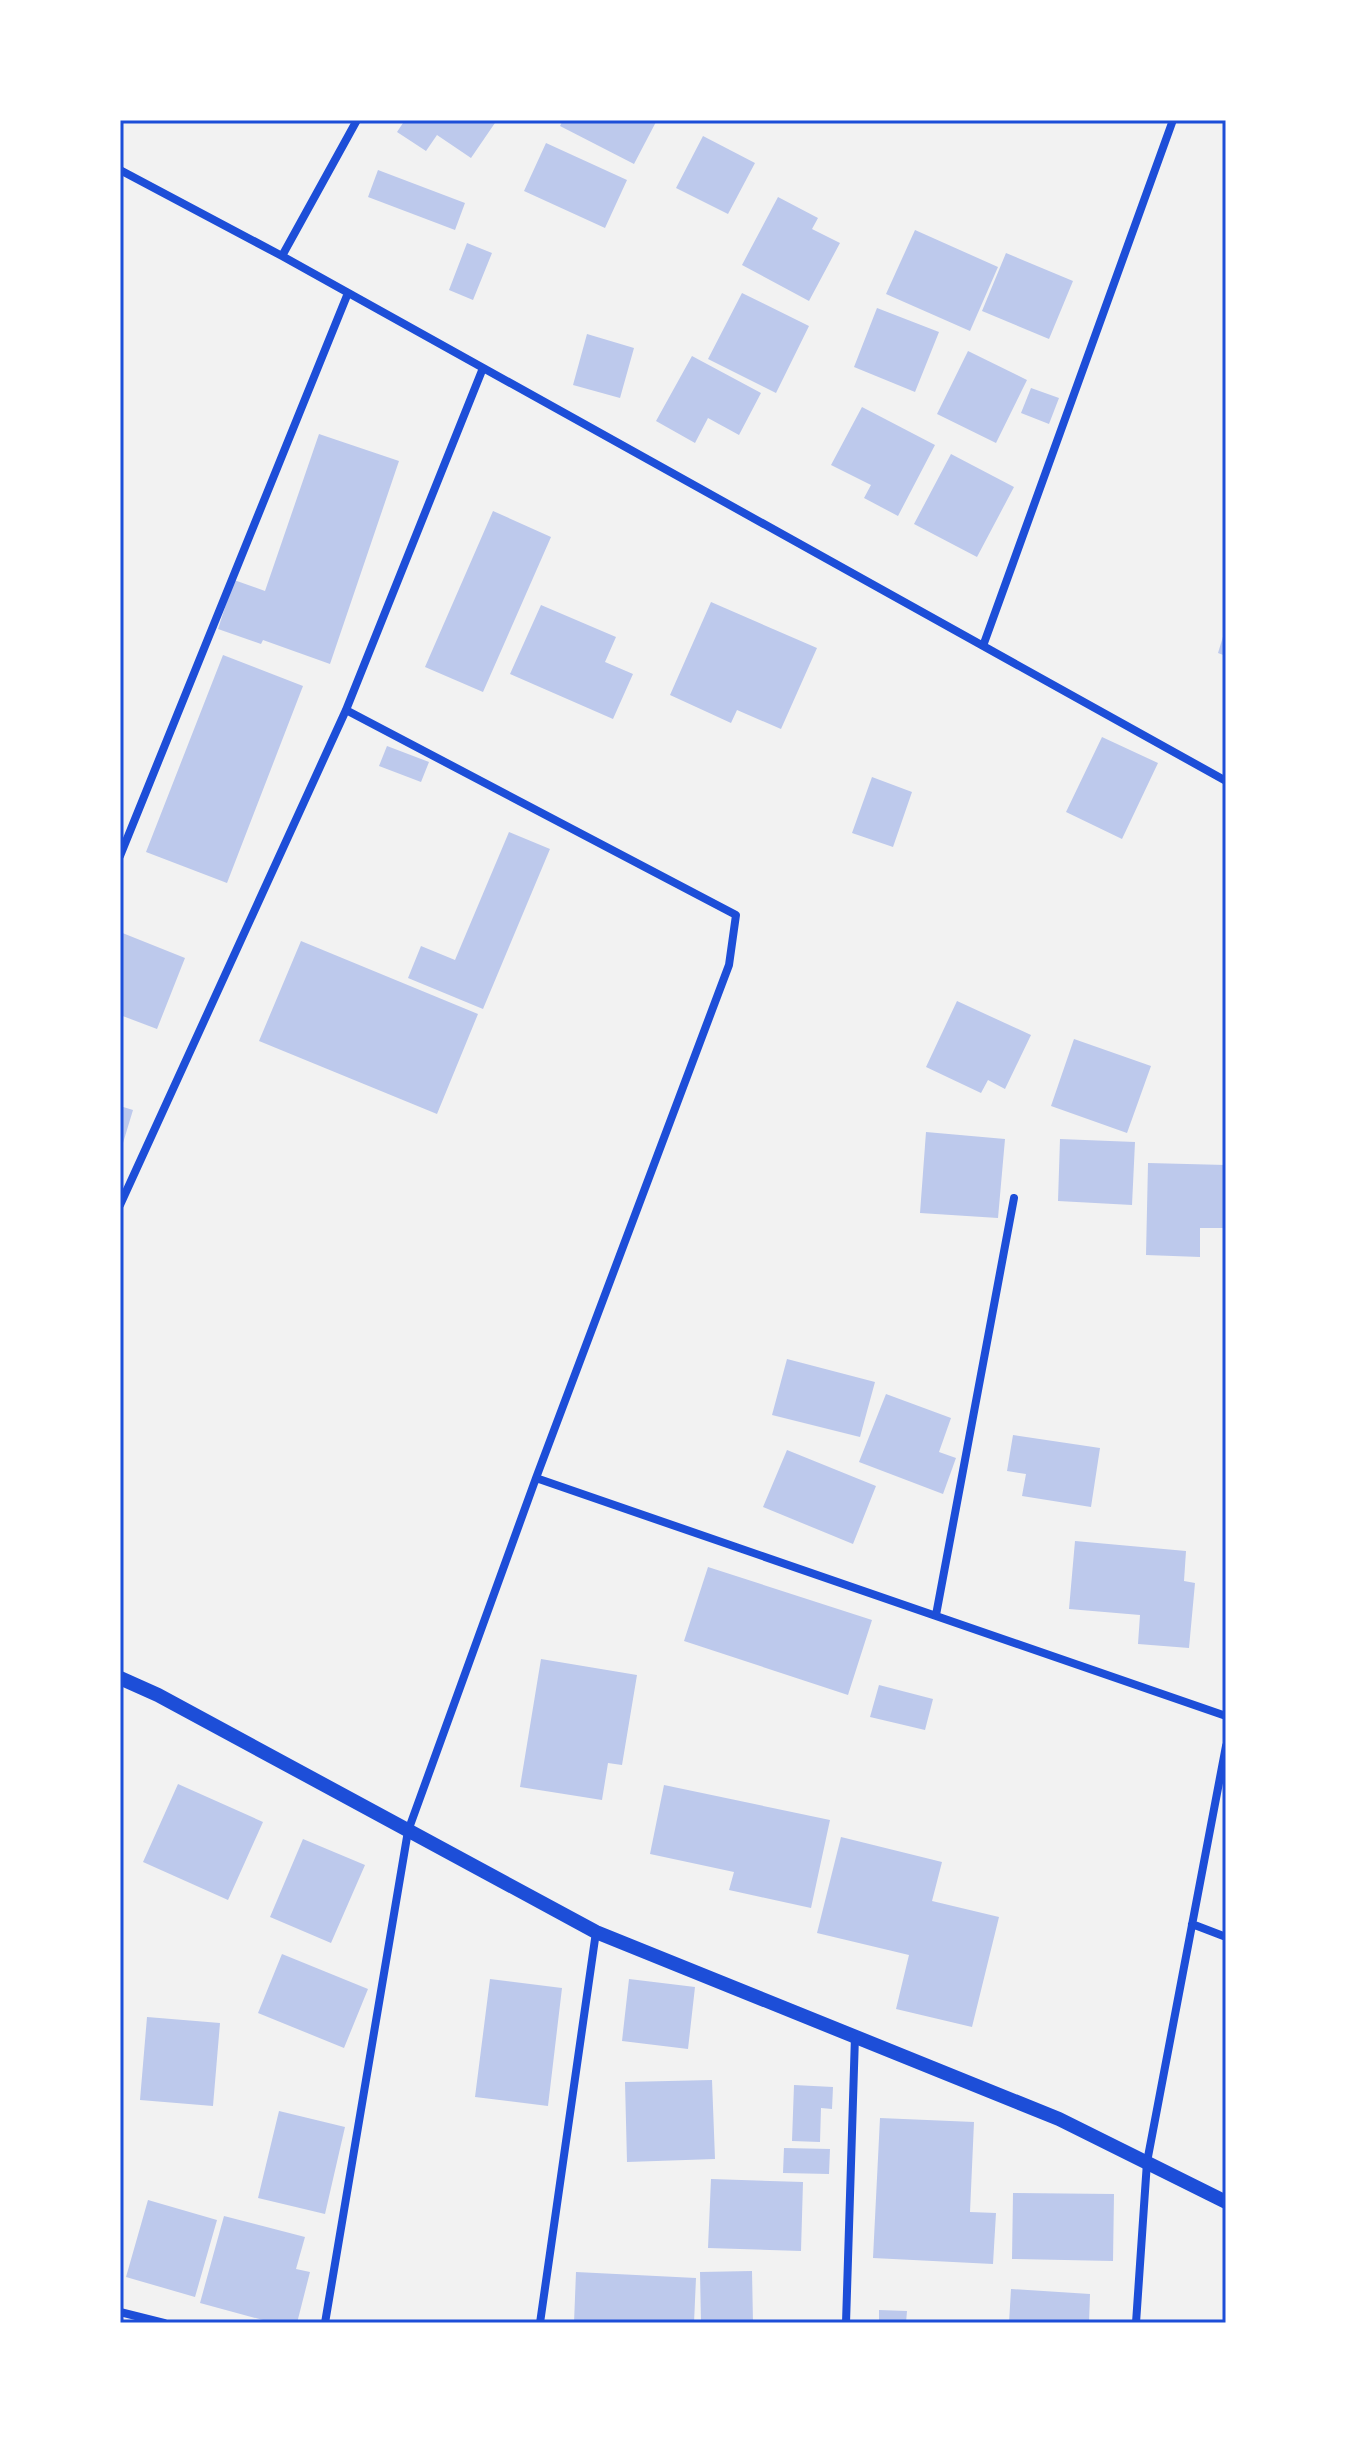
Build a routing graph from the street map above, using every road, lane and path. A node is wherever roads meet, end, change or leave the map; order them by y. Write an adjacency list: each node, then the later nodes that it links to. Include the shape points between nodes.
1 (357, 120): 4 (street)
2 (1173, 120): 7 (street)
3 (120, 170): 4 (street)
4 (282, 256): 5 (street)
5 (348, 293): 6 (street); 10 (street)
6 (483, 368): 7 (street); 8 (street)
7 (983, 646): 9 (street)
8 (346, 710): 12 (street); 13 (street, via 736,915 729,965)
9 (1226, 781)
10 (120, 856)
11 (1014, 1198): 14 (street)
12 (120, 1205)
13 (536, 1478): 14 (street); 18 (street)
14 (936, 1615): 16 (street)
15 (120, 1678): 18 (street)
16 (1226, 1716)
17 (1226, 1746): 19 (street)
18 (408, 1831): 20 (street); 27 (street)
19 (1192, 1924): 21 (street); 23 (street)
20 (596, 1932): 22 (street); 28 (street)
21 (1226, 1937)
22 (855, 2036): 23 (street, via 1059,2119); 29 (street)
23 (1147, 2162): 24 (street); 30 (street)
24 (1226, 2202)
25 (120, 2312): 26 (street)
26 (164, 2323)
27 (325, 2323)
28 (540, 2323)
29 (846, 2323)
30 (1136, 2323)

